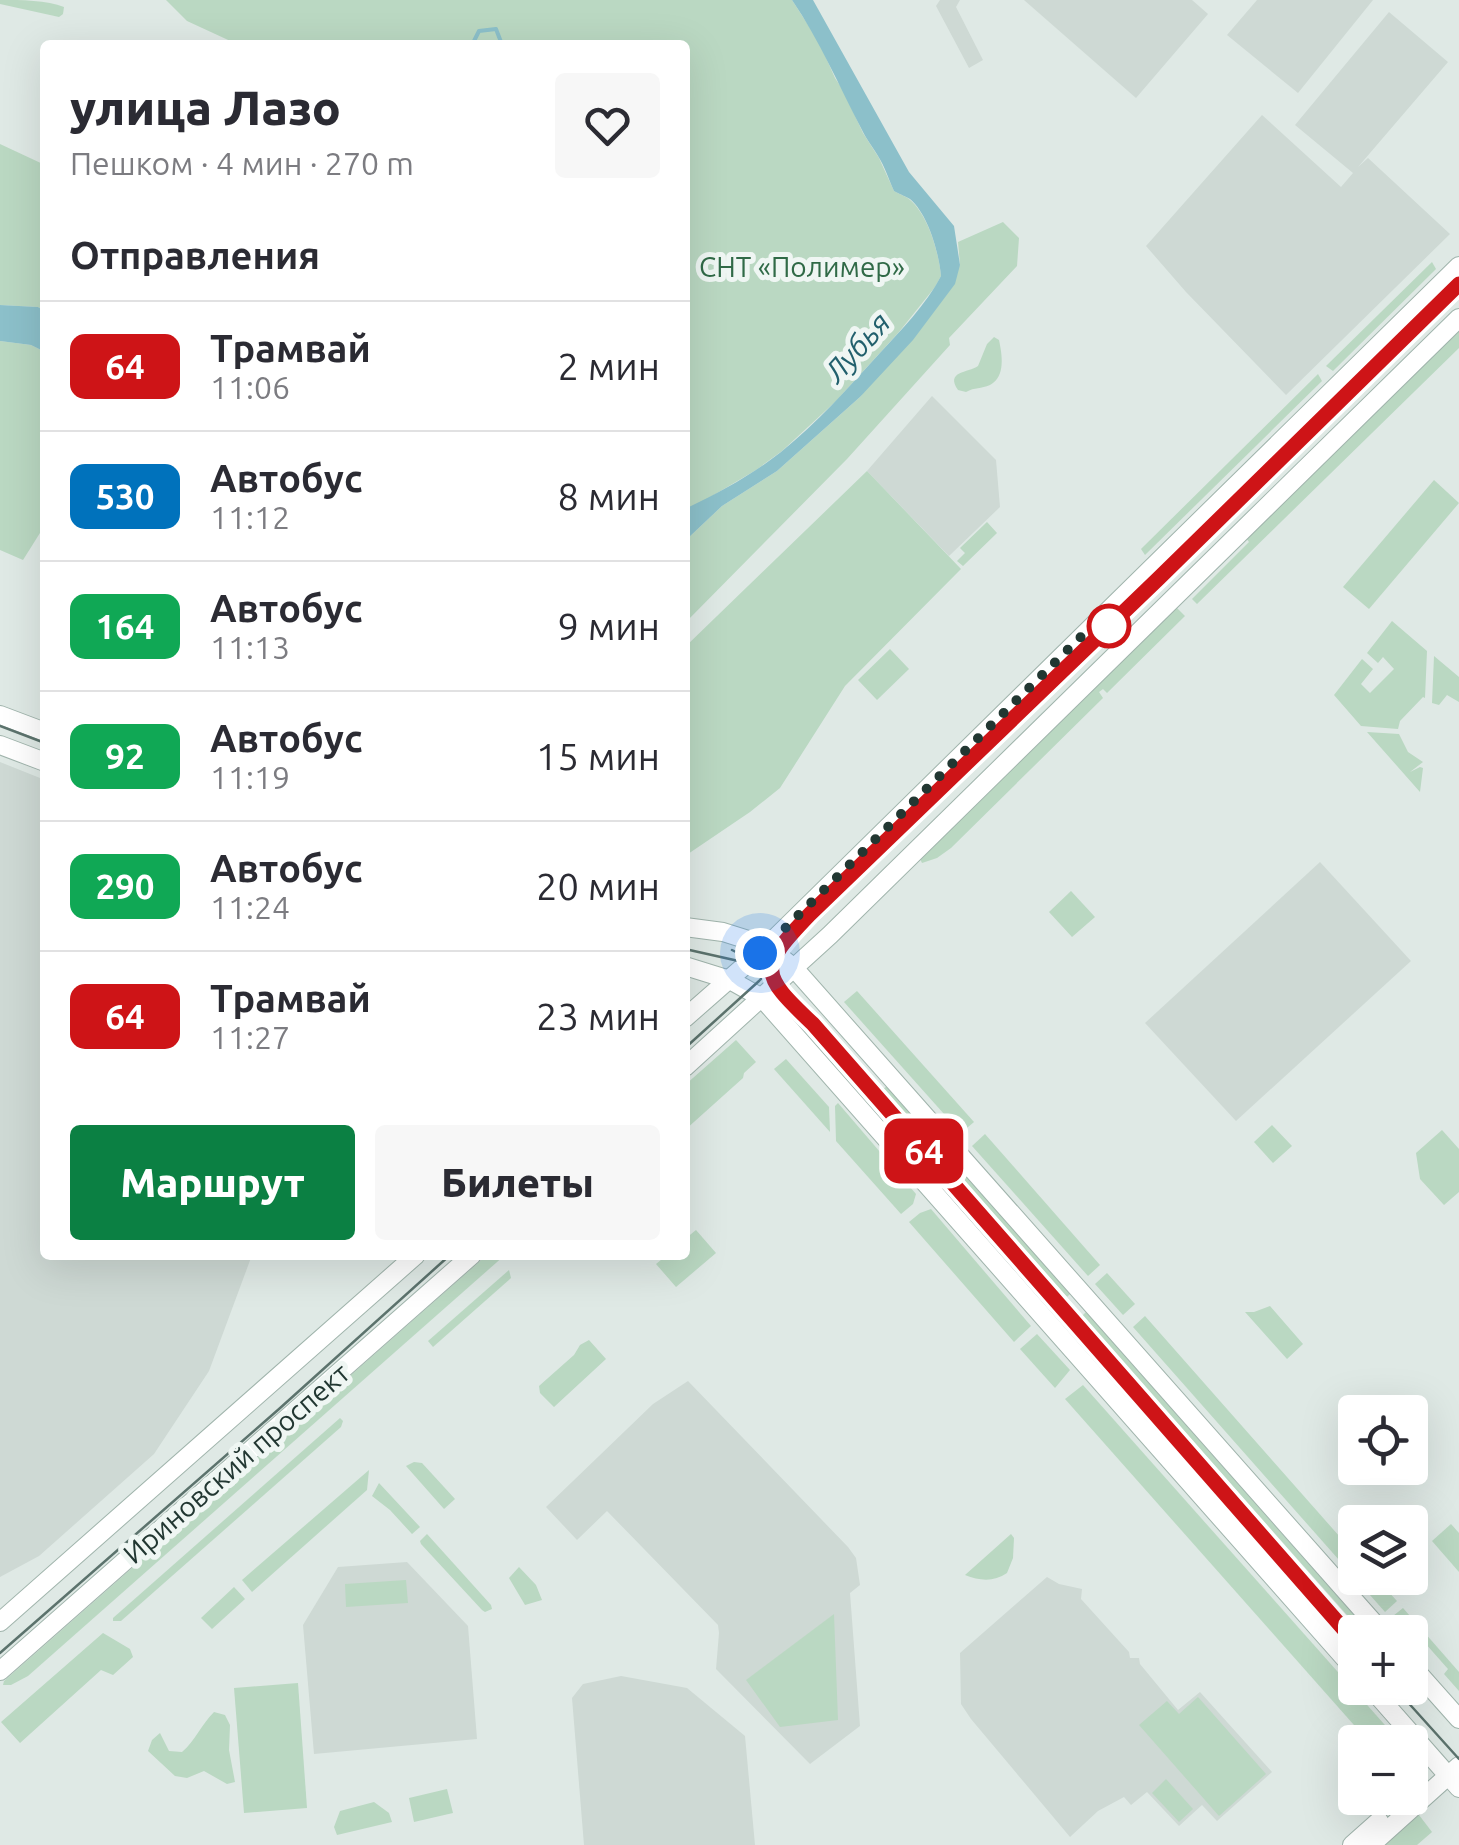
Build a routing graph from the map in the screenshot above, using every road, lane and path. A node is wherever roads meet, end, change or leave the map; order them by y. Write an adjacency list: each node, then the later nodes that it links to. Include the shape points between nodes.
1 (1459, 266): 8 (main road)
2 (1459, 318): 10 (main road)
3 (0, 715): 4 (main road)
4 (40, 730)
5 (0, 745): 6 (main road)
6 (40, 760)
7 (690, 927): 8 (main road)
8 (767, 946): 10 (main road); 11 (main road)
9 (690, 968): 11 (main road)
10 (794, 968): 12 (main road); 17 (main road)
11 (730, 980): 12 (main road); 13 (main road)
12 (762, 998): 14 (main road); 19 (main road)
13 (690, 1014)
14 (690, 1063)
15 (410, 1260): 18 (main road, Ириновский проспект)
16 (466, 1260): 20 (main road, Ириновский проспект)
17 (1367, 1615)
18 (0, 1622)
19 (1338, 1651)
20 (0, 1671)
21 (1428, 1684): 23 (main road)
22 (1386, 1705): 25 (main road)
23 (1459, 1719)
24 (1459, 1750): 25 (main road)
25 (1452, 1774): 26 (main road); 29 (main road)
26 (1428, 1786)
27 (1386, 1815): 28 (main road)
28 (1352, 1845)
29 (1371, 1845)

